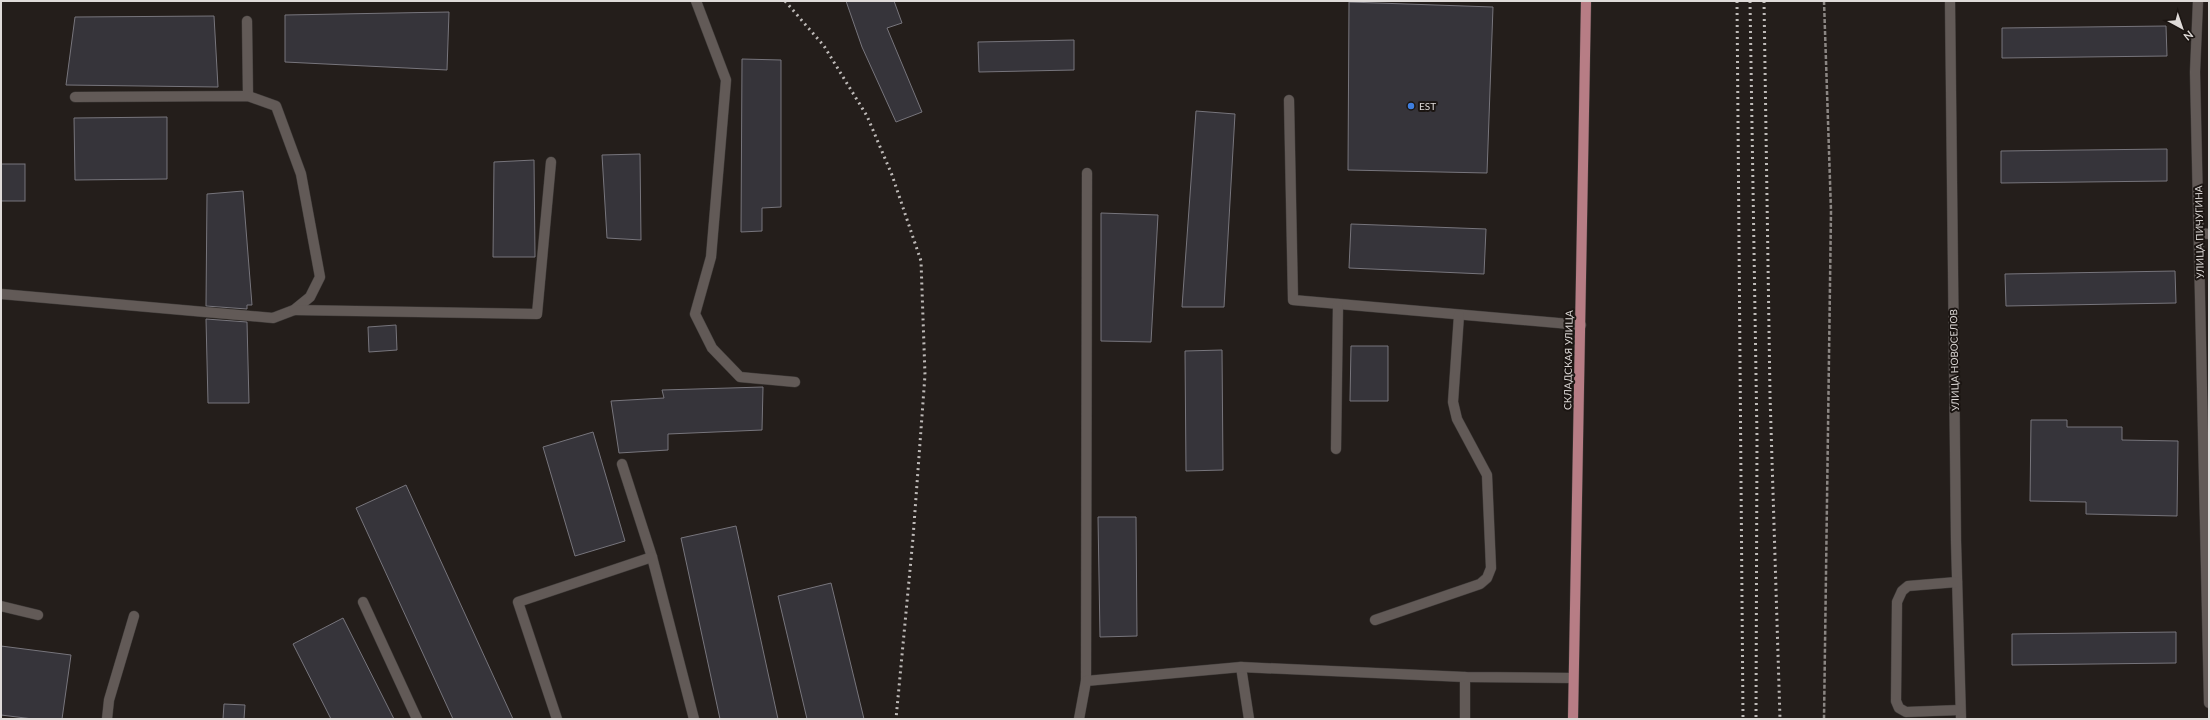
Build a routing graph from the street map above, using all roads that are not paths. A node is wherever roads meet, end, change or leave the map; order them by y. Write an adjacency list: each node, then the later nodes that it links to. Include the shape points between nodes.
1 (696, 1): 18 (street, via 726,80 711,256 695,314 712,348 740,376)
2 (1586, 1): 16 (main road, СКЛАДСКАЯ УЛИЦА)
3 (1950, 1): 22 (street, УЛИЦА НОВОСЕЛОВ)
4 (2198, 1): 11 (street, УЛИЦА ПИЧУГИНА, via 2195,72)
5 (247, 21): 6 (street)
6 (248, 96): 7 (street); 14 (street, via 276,106 301,174 320,277 310,297)
7 (75, 97)
8 (1289, 100): 13 (street, via 1293,300)
9 (551, 162): 14 (street, via 537,314)
10 (1087, 173): 32 (street)
11 (2204, 233): 17 (street, УЛИЦА ПИЧУГИНА)
12 (1, 294): 14 (street, via 273,318)
13 (1338, 304): 15 (street); 19 (street)
14 (294, 310)
15 (1459, 315): 16 (street); 27 (street, via 1453,402 1457,419 1487,475 1491,568 1487,578 1480,584)
16 (1581, 325): 31 (main road, СКЛАДСКАЯ УЛИЦА)
17 (2205, 344): 28 (street, УЛИЦА ПИЧУГИНА)
18 (795, 382)
19 (1336, 449)
20 (622, 464): 21 (street)
21 (652, 557): 37 (street, via 518,602); 38 (street)
22 (1957, 582): 34 (street, УЛИЦА НОВОСЕЛОВ); 34 (street, via 1908,586 1902,590 1897,602 1896,701 1899,708 1906,712)
23 (363, 602): 36 (street)
24 (1, 606): 25 (street)
25 (38, 615)
26 (134, 616): 35 (street, via 109,700)
27 (1375, 620)
28 (2208, 626): 33 (street, УЛИЦА ПИЧУГИНА)
29 (1241, 667): 30 (street); 32 (street); 40 (street)
30 (1465, 677): 31 (street); 41 (street)
31 (1574, 678): 42 (main road, СКЛАДСКАЯ УЛИЦА)
32 (1086, 681): 39 (street)
33 (2209, 703)
34 (1961, 714)
35 (107, 719)
36 (417, 719)
37 (557, 719)
38 (694, 719)
39 (1079, 719)
40 (1249, 719)
41 (1465, 719)
42 (1573, 719)

